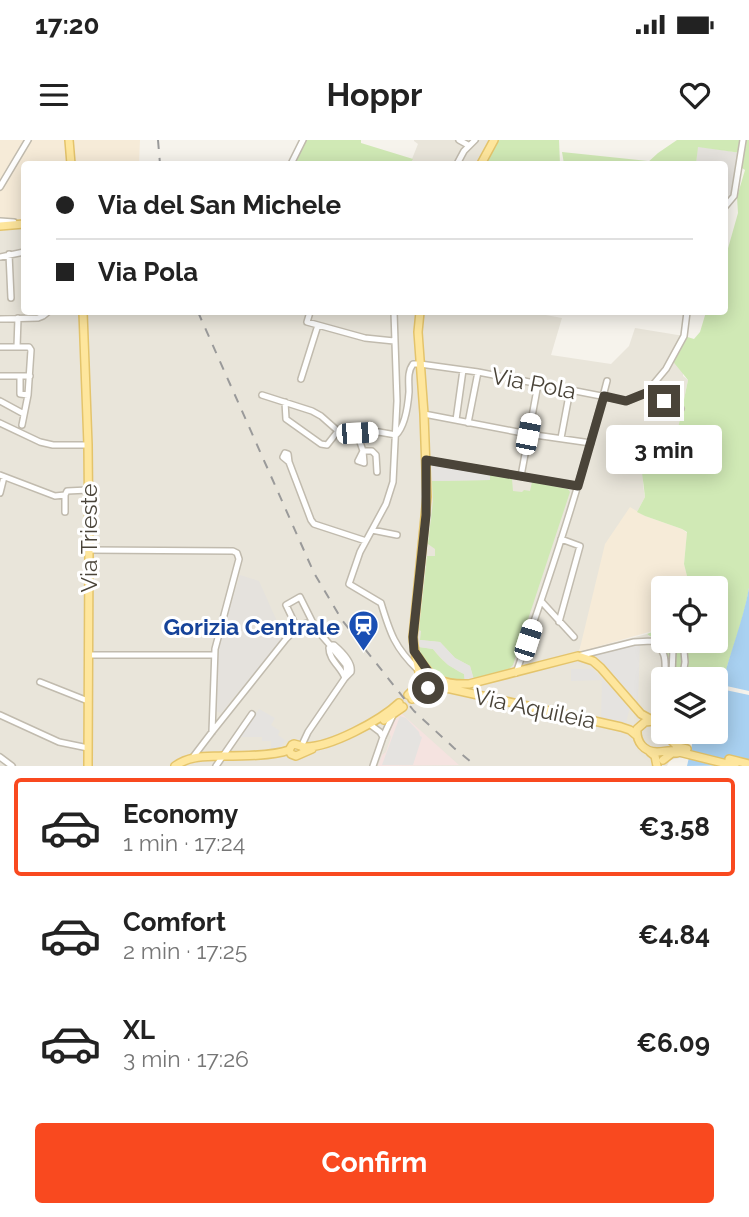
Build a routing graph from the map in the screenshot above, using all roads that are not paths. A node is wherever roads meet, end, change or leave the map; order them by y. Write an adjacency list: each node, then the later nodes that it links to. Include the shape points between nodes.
1 (28, 140): 13 (street)
2 (69, 140): 9 (main road)
3 (303, 140): 10 (street)
4 (459, 140): 8 (street)
5 (475, 140): 8 (street)
6 (494, 140): 12 (main road)
7 (743, 140): 14 (street, via 734,195)
8 (468, 145): 11 (street)
9 (71, 161)
10 (292, 161)
11 (459, 161)
12 (483, 161)
13 (0, 187)
14 (728, 203)
15 (0, 223): 16 (main road)
16 (21, 224)
17 (21, 252): 18 (street)
18 (9, 254): 19 (street); 20 (street)
19 (0, 257)
20 (11, 298)
21 (39, 315): 27 (street)
22 (83, 315): 62 (main road, Via Trieste)
23 (309, 315): 29 (street, via 306,322)
24 (394, 315): 30 (street)
25 (420, 315): 33 (main road)
26 (687, 315): 43 (street, via 684,336)
27 (18, 318): 28 (street); 32 (street)
28 (0, 319)
29 (318, 325): 30 (street); 39 (street)
30 (394, 341): 59 (street)
31 (0, 347): 32 (street)
32 (17, 347): 38 (street, via 31,350)
33 (419, 363): 34 (street, Via Pola); 51 (main road); 59 (street, via 410,369 408,397)
34 (463, 370): 35 (street, Via Pola); 52 (street)
35 (478, 372): 41 (street, Via Pola); 53 (street)
36 (0, 376): 37 (street)
37 (20, 376): 38 (street); 44 (street, via 20,394)
38 (30, 376): 44 (street)
39 (301, 379)
40 (607, 381): 46 (street)
41 (538, 384): 42 (street, Via Pola); 58 (street)
42 (570, 390): 46 (street, Via Pola); 60 (street)
43 (646, 393): 46 (street, Via Pola, via 626,401); 49 (street)
44 (28, 395): 50 (street)
45 (262, 395): 48 (street)
46 (604, 396): 61 (street)
47 (0, 401): 50 (street)
48 (285, 402): 56 (street, via 321,416); 56 (street, via 286,419 321,444 327,444)
49 (681, 409)
50 (24, 414): 55 (street)
51 (425, 414): 52 (street); 63 (main road)
52 (456, 420): 53 (street)
53 (468, 422): 58 (street)
54 (0, 423): 62 (street, via 40,442)
55 (22, 425)
56 (338, 431): 57 (street)
57 (357, 433): 59 (street); 65 (street, via 363,451 376,454)
58 (528, 434): 60 (street); 67 (street)
59 (396, 435): 73 (street, via 393,482)
60 (561, 438): 61 (street)
61 (591, 443): 68 (street)
62 (88, 444): 69 (main road, Via Trieste)
63 (426, 460): 67 (street); 84 (main road)
64 (289, 462): 76 (street, via 314,524)
65 (377, 472)
66 (2, 476): 70 (street); 71 (street, via 55,496)
67 (521, 476): 68 (street)
68 (578, 486): 75 (street)
69 (88, 490): 71 (street); 77 (main road, Via Trieste)
70 (0, 493)
71 (65, 495): 72 (street)
72 (65, 512)
73 (372, 529): 74 (street); 76 (street)
74 (397, 535)
75 (561, 539): 78 (street); 80 (street, via 580,546)
76 (366, 541): 89 (street, via 349,584 381,603 394,641)
77 (89, 550): 85 (street, via 237,553); 86 (main road, Via Trieste)
78 (541, 601): 80 (street); 88 (street)
79 (312, 622): 81 (street); 81 (street, via 300,597 286,605); 101 (street, via 347,671)
80 (559, 622): 82 (street)
81 (297, 628): 99 (street)
82 (574, 637)
83 (651, 641): 87 (street)
84 (414, 651): 89 (main road); 89 (main road)
85 (214, 654): 86 (street); 99 (street)
86 (88, 655): 92 (main road, Via Trieste)
87 (578, 656): 88 (main road); 96 (main road, via 593,661)
88 (516, 673): 89 (main road, via 469,684)
89 (426, 679): 91 (main road); 100 (main road, Via Aquileia, via 451,689 613,725)
90 (40, 682): 92 (street)
91 (410, 697)
92 (88, 701): 106 (main road, Via Trieste)
93 (252, 714): 111 (street)
94 (0, 715): 106 (street, via 60,742)
95 (393, 715): 98 (main road); 102 (street); 103 (main road, via 401,705 338,739)
96 (651, 719)
97 (651, 722): 100 (main road, via 640,724)
98 (372, 726): 102 (street); 109 (main road)
99 (212, 732): 113 (street)
100 (636, 735): 110 (main road, via 640,745)
101 (307, 736): 103 (street); 109 (street)
102 (383, 737): 121 (street)
103 (317, 744): 109 (main road)
104 (670, 744): 107 (main road)
105 (676, 744): 108 (main road)
106 (88, 748): 118 (main road, Via Trieste)
107 (666, 750): 108 (main road); 110 (main road); 115 (main road)
108 (681, 750): 115 (main road); 116 (main road); 122 (main road)
109 (295, 751): 111 (main road); 114 (main road)
110 (650, 751): 115 (main road)
111 (222, 756): 113 (main road); 120 (street)
112 (0, 757): 117 (street)
113 (193, 757): 119 (main road)
114 (289, 764)
115 (660, 764)
116 (749, 764)
117 (12, 765)
118 (88, 765)
119 (176, 765)
120 (216, 765)
121 (373, 765)
122 (736, 765)

